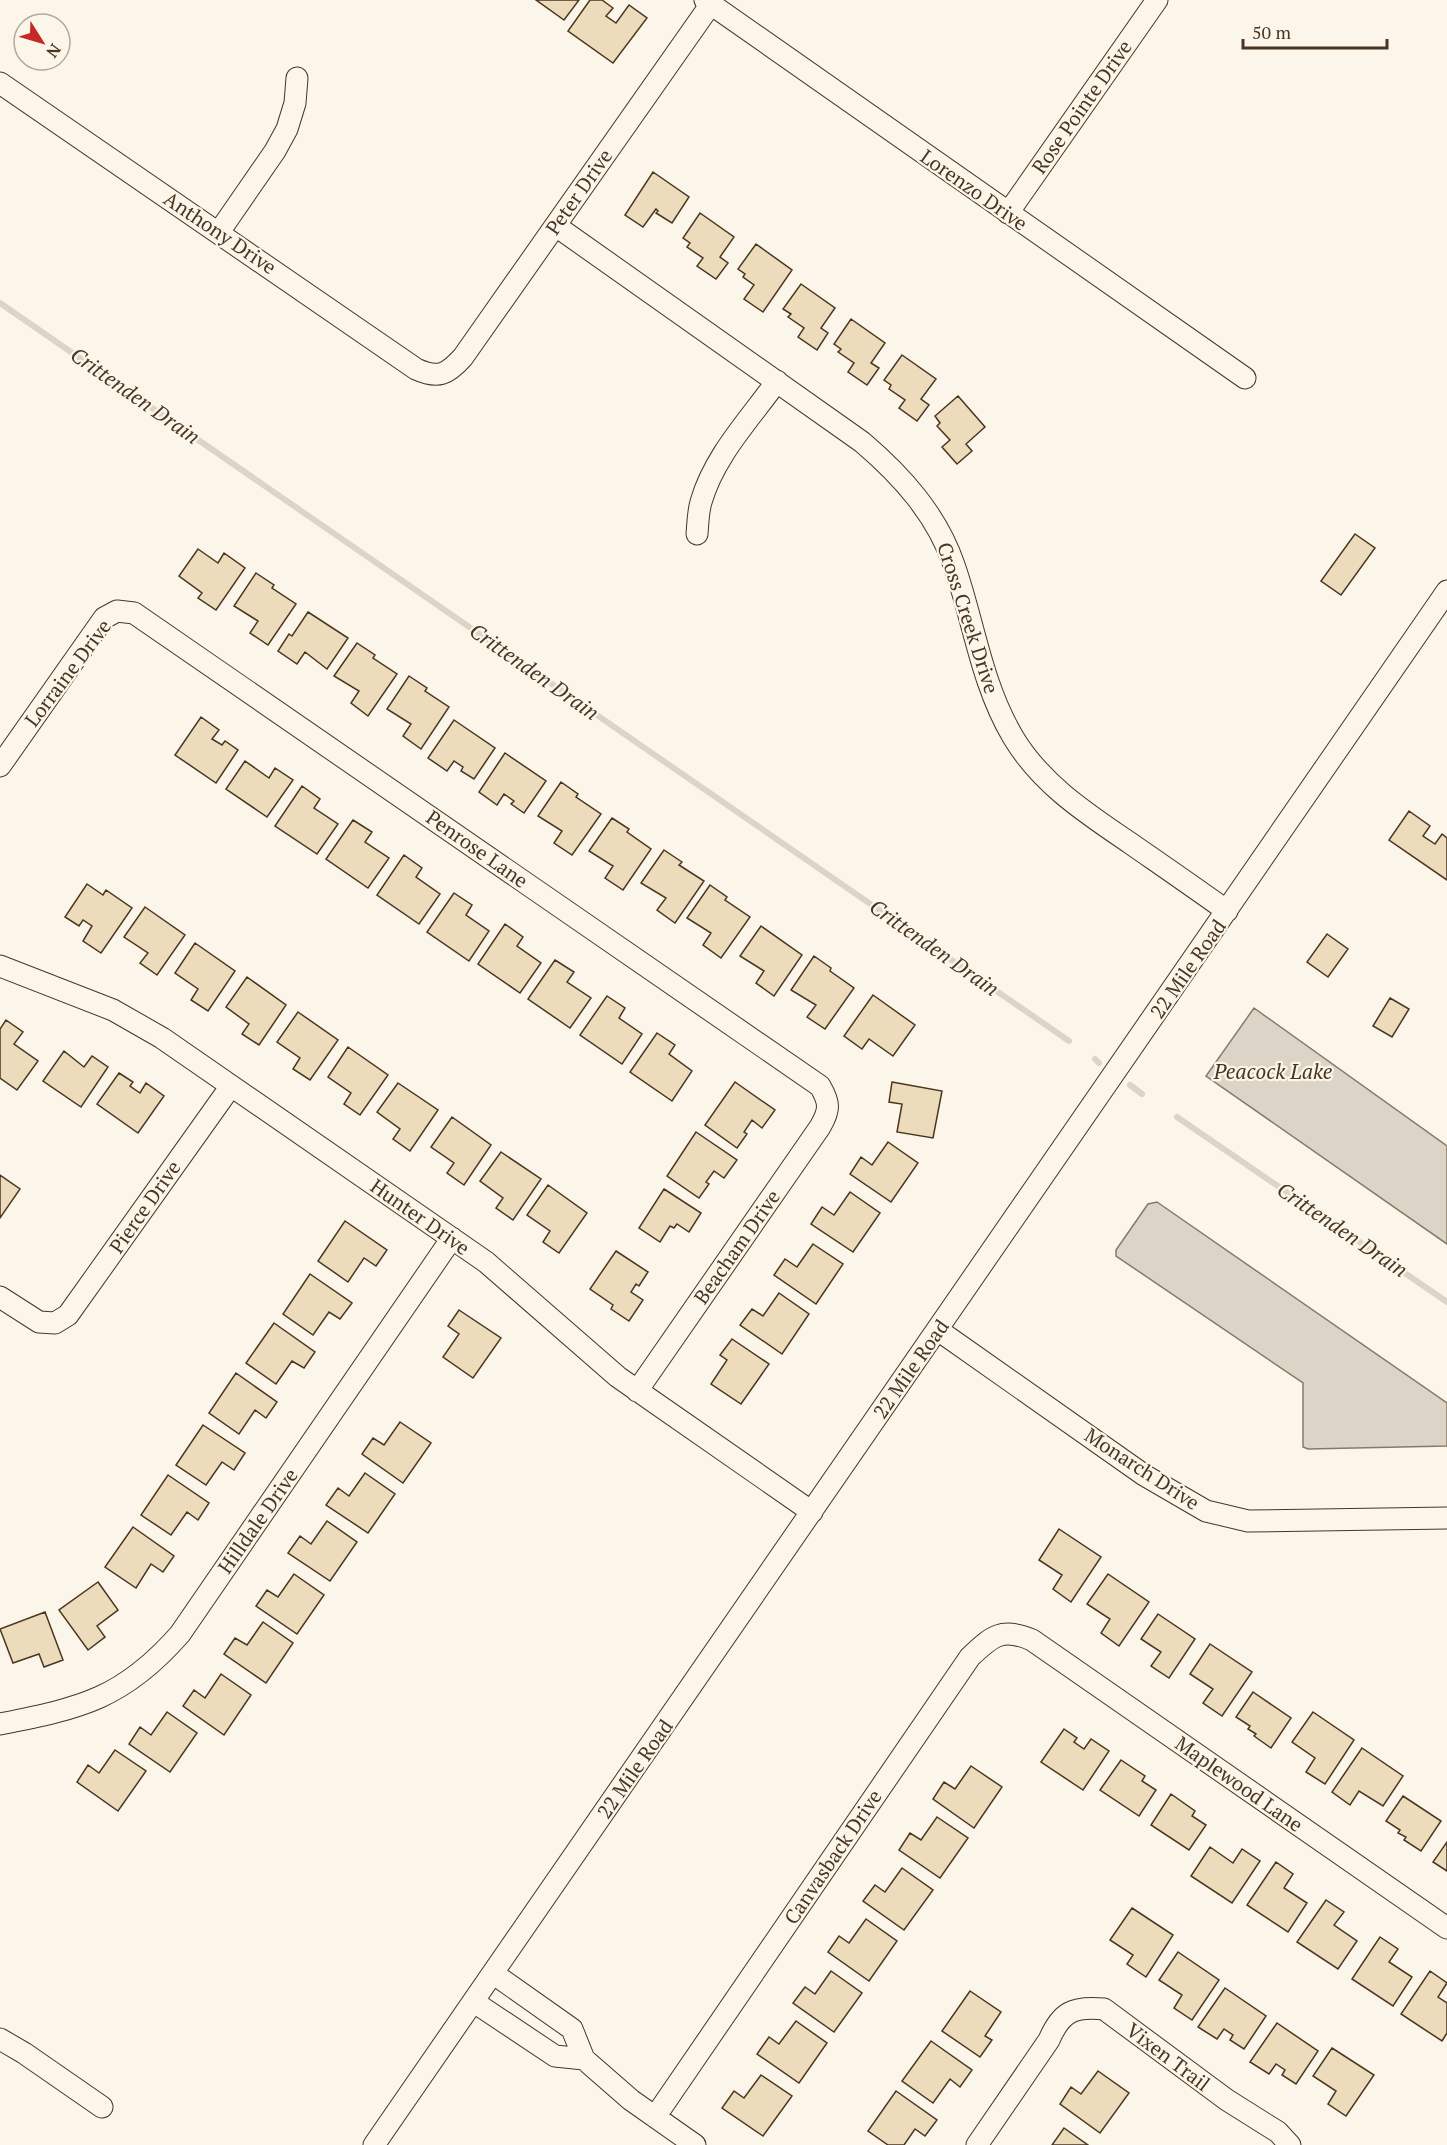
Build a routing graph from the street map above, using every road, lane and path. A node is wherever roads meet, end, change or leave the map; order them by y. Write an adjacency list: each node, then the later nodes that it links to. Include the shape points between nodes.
1 (1157, 0): 5 (street, Rose Pointe Drive)
2 (708, 2): 5 (street, Lorenzo Drive); 6 (street, Peter Drive)
3 (297, 78): 7 (street, via 287,129)
4 (0, 83): 7 (street, Anthony Drive)
5 (1008, 213): 9 (street, Lorenzo Drive)
6 (556, 226): 8 (street, Peter Drive, via 463,357); 10 (street, Cross Creek Drive)
7 (219, 232): 8 (street, Anthony Drive, via 416,369)
8 (442, 375)
9 (1245, 378)
10 (777, 381): 11 (street, via 719,460 700,504); 15 (street, Cross Creek Drive, via 862,442 907,484 925,509 954,564 977,650 999,712 1033,764 1078,807)
11 (697, 534)
12 (1447, 591): 15 (street, 22 Mile Road)
13 (117, 611): 14 (street, Lorraine Drive, via 95,629); 18 (street, Penrose Lane, via 134,613 145,620 812,1079)
14 (0, 766)
15 (1227, 911): 21 (street, 22 Mile Road)
16 (0, 966): 17 (street, Hunter Drive, via 113,1010)
17 (231, 1086): 19 (street, Hunter Drive); 20 (street, Pierce Drive, via 68,1316 55,1323 39,1322)
18 (828, 1100): 22 (street, Beacham Drive, via 820,1127)
19 (452, 1238): 22 (street, Hunter Drive, via 486,1262); 26 (street, Hilldale Drive, via 180,1634 160,1656 115,1691 89,1703)
20 (0, 1297)
21 (938, 1330): 23 (street, 22 Mile Road); 24 (street, Monarch Drive, via 1144,1475 1206,1511 1248,1521)
22 (637, 1391): 23 (street, Hunter Drive)
23 (812, 1512): 28 (street, 22 Mile Road)
24 (1447, 1518)
25 (1032, 1640): 27 (street, Maplewood Lane); 33 (street, Canvasback Drive, via 1001,1633 970,1657)
26 (0, 1724)
27 (1447, 1928)
28 (494, 1974): 29 (street, 22 Mile Road); 31 (street, via 572,2029)
29 (474, 2002): 31 (street, via 555,2056); 34 (street, 22 Mile Road)
30 (0, 2039): 32 (street)
31 (584, 2059): 33 (street)
32 (102, 2107)
33 (655, 2116): 35 (street)
34 (374, 2145)
35 (695, 2145)
36 (977, 2145): 37 (street, Vixen Trail, via 1056,2025 1069,2011 1088,2008 1104,2009 1227,2100 1278,2132)
37 (1290, 2145)

